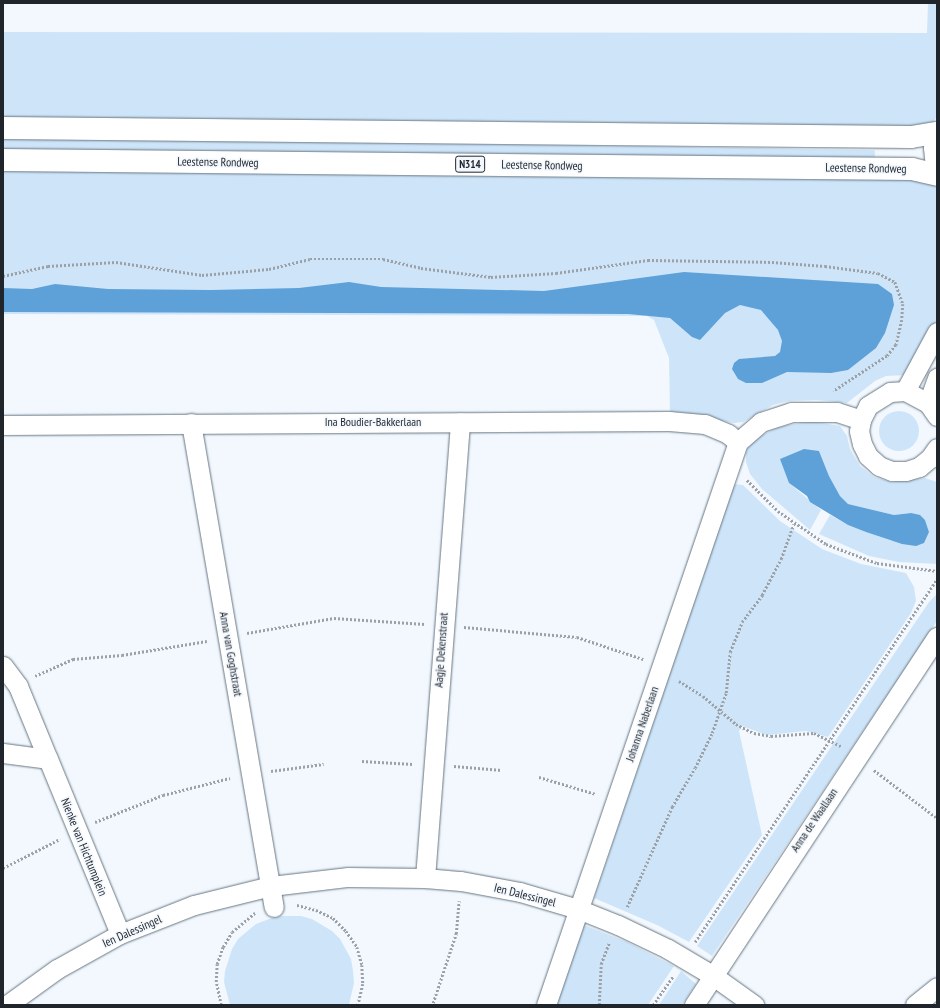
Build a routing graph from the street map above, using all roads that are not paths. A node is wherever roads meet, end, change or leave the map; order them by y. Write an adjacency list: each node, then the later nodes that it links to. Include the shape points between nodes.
1 (3, 128): 2 (main road, via 903,136)
2 (937, 133)
3 (937, 140): 5 (main road)
4 (3, 160): 6 (main road, Leestense Rondweg / N314, via 912,169)
5 (937, 167)
6 (937, 175)
7 (937, 332): 9 (street)
8 (937, 378): 10 (street)
9 (905, 391): 10 (street); 11 (street, via 890,392 878,397 868,406)
10 (933, 409)
11 (861, 420): 15 (street, via 837,412 796,411 772,416); 16 (street, via 862,444 868,456 879,466 892,471 906,471 919,467)
12 (460, 422): 13 (street, Ina Boudier-Bakkerlaan); 15 (street, Ina Boudier-Bakkerlaan, via 693,423 716,428); 21 (street, Aagje Dekenstraat)
13 (191, 423): 14 (street, Ina Boudier-Bakkerlaan); 22 (street, Anna van Goghstraat)
14 (3, 425)
15 (738, 442): 24 (street, Johanna Naberlaan)
16 (935, 457)
17 (937, 637): 26 (street, Anna de Waallaan)
18 (3, 666): 20 (street, Nienke van Hichtumplein, via 18,686)
19 (3, 753): 20 (street)
20 (48, 759): 25 (street, Nienke van Hichtumplein)
21 (425, 878): 22 (street, Ien Dalessingel, via 348,877); 24 (street, Ien Dalessingel, via 520,892)
22 (271, 886): 23 (street); 25 (street, Ien Dalessingel, via 194,905)
23 (274, 907)
24 (578, 909): 26 (street, Ien Dalessingel, via 618,925); 29 (street, Johanna Naberlaan)
25 (120, 934): 28 (street, Ien Dalessingel, via 57,969)
26 (712, 975): 30 (street, Anna de Waallaan); 31 (street, Ien Dalessingel)
27 (937, 987): 32 (street)
28 (7, 1005)
29 (546, 1005)
30 (694, 1005)
31 (754, 1005)
32 (915, 1005)

